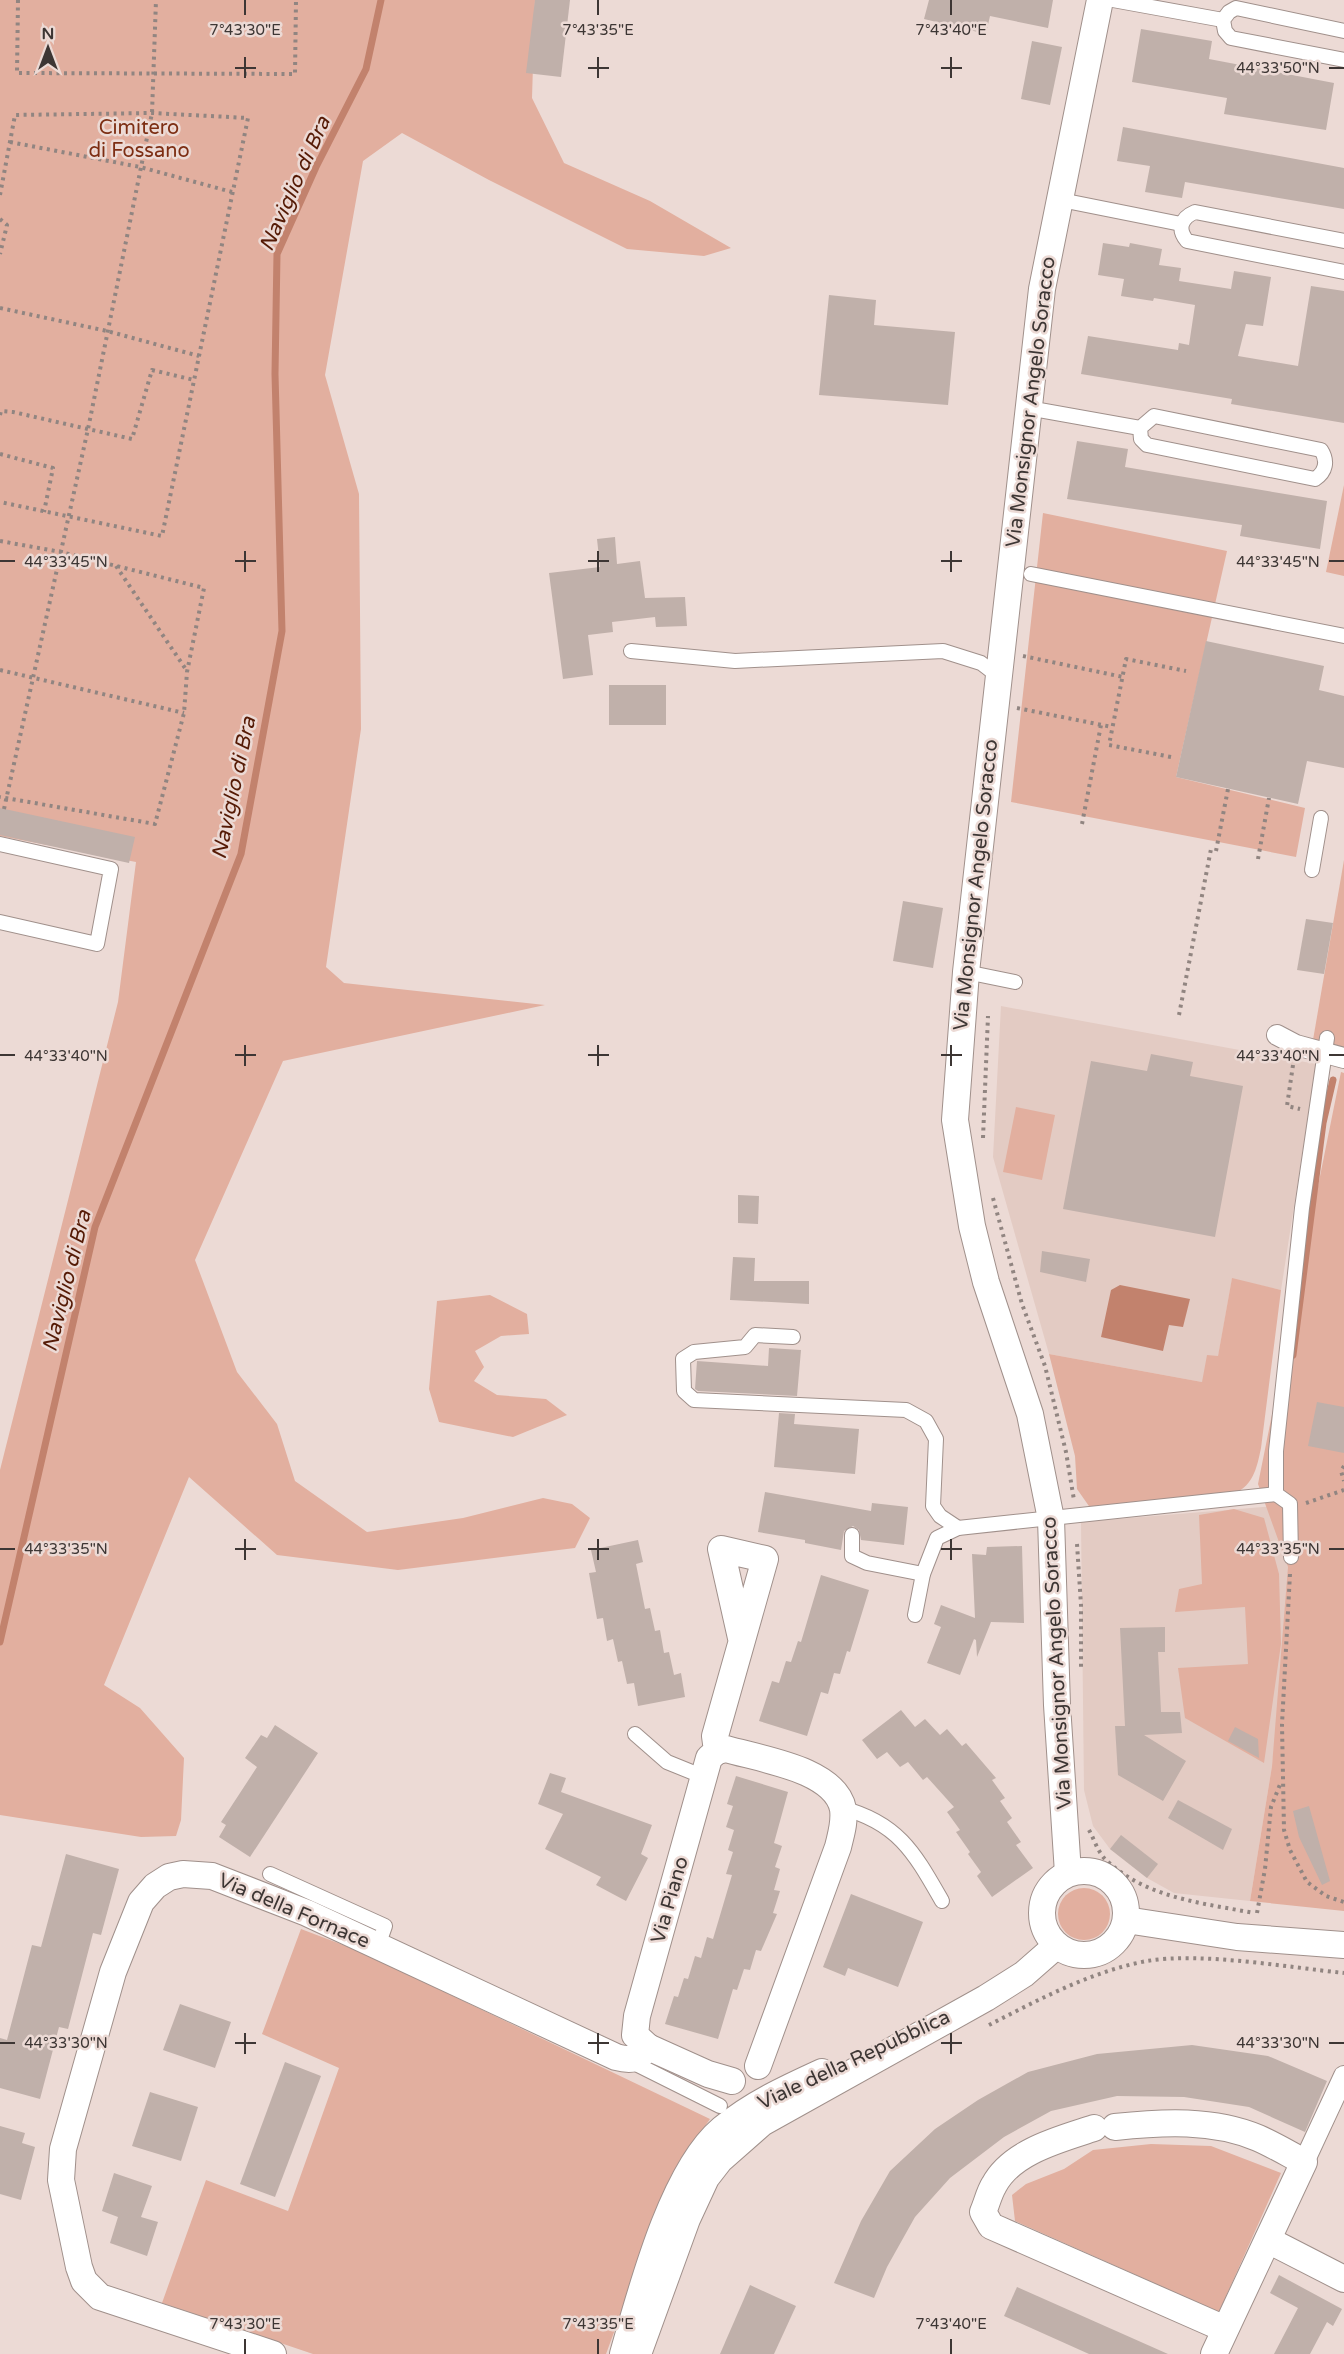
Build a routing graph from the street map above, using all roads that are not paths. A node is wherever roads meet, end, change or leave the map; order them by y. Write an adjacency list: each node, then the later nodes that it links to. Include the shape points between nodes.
1 (1100, 0): 6 (street, Via Monsignor Angelo Soracco)
2 (1113, 0): 3 (lane)
3 (1223, 20): 4 (lane, via 1236,8); 5 (lane, via 1231,38)
4 (1344, 31)
5 (1344, 60)
6 (1060, 200): 7 (lane); 10 (street, Via Monsignor Angelo Soracco, via 1042,289)
7 (1181, 224): 8 (lane, via 1195,212); 9 (lane, via 1187,241)
8 (1344, 241)
9 (1344, 272)
10 (1029, 408): 11 (lane); 15 (street, Via Monsignor Angelo Soracco)
11 (1140, 428): 11 (lane, via 1154,416 1321,450 1325,466 1322,475 1315,479 1147,445 1141,439)
12 (1031, 573): 13 (lane)
13 (1344, 636)
14 (631, 651): 15 (lane, via 735,661 943,651 981,663)
15 (998, 676): 20 (street, Via Monsignor Angelo Soracco)
16 (1321, 818): 18 (lane)
17 (0, 844): 19 (lane, via 111,869 97,944)
18 (1312, 870)
19 (0, 922)
20 (978, 974): 21 (lane); 26 (street, Via Monsignor Angelo Soracco, via 955,1120 962,1171 986,1282)
21 (1015, 982)
22 (1277, 1035): 23 (street, via 1296,1045)
23 (1332, 1049): 25 (lane, via 1316,1113 1302,1208 1277,1440)
24 (793, 1337): 27 (lane, via 755,1335 745,1347 694,1352 683,1359 684,1391 694,1400 906,1410 926,1421 936,1439 933,1506)
25 (1276, 1494): 26 (lane); 29 (lane, via 1290,1504)
26 (1063, 1518): 27 (lane); 37 (street, Via Monsignor Angelo Soracco, via 1057,1705)
27 (958, 1528): 30 (lane, via 937,1538)
28 (852, 1535): 30 (lane, via 852,1556 867,1563)
29 (1291, 1557)
30 (923, 1574): 31 (lane)
31 (915, 1615)
32 (741, 1638): 34 (street, Via Piano, via 715,1736)
33 (635, 1734): 35 (lane, via 667,1762)
34 (717, 1751): 35 (street, Via Piano, via 709,1758); 36 (street, via 726,1749 810,1774 835,1792)
35 (704, 1777): 45 (street, Via Piano, via 635,2025)
36 (842, 1808): 39 (lane, via 868,1815 894,1832 920,1863); 46 (street, via 844,1824 838,1847)
37 (1068, 1873): 40 (street, via 1086,1870 1103,1874 1118,1886 1126,1902); 42 (street, via 1053,1883 1042,1906 1045,1932)
38 (270, 1874): 41 (lane, via 385,1926)
39 (942, 1901)
40 (1126, 1920): 42 (street, via 1120,1937 1107,1949 1090,1955 1072,1954); 43 (street, via 1237,1937)
41 (378, 1946): 45 (street, Via della Fornace, via 616,2057); 56 (street, Via della Fornace, via 212,1876 183,1874 155,1886 141,1902 113,1972 63,2149 61,2181 79,2266 90,2290 117,2304)
42 (1056, 1946): 44 (street, Viale della Repubblica, via 1024,1974)
43 (1344, 1946)
44 (986, 1998): 49 (street, Viale della Repubblica); 51 (street, Viale della Repubblica)
45 (637, 2054): 48 (street, Via della Fornace); 50 (lane)
46 (759, 2066): 48 (street, via 750,2063 735,2067); 49 (street)
47 (1344, 2076): 52 (street)
48 (732, 2080): 51 (street)
49 (776, 2093): 51 (street)
50 (720, 2106)
51 (756, 2116): 57 (street, Viale della Repubblica, via 722,2129 691,2166 673,2203); 58 (street, Viale della Repubblica, via 706,2178)
52 (1304, 2162): 53 (street); 55 (street, via 1259,2138 1232,2129 1170,2123 1104,2127 1053,2142 1010,2167 994,2184 984,2212 991,2226)
53 (1268, 2240): 54 (street); 55 (street)
54 (1344, 2279)
55 (1225, 2329): 59 (street)
56 (273, 2354)
57 (623, 2354)
58 (638, 2354)
59 (1214, 2354)

